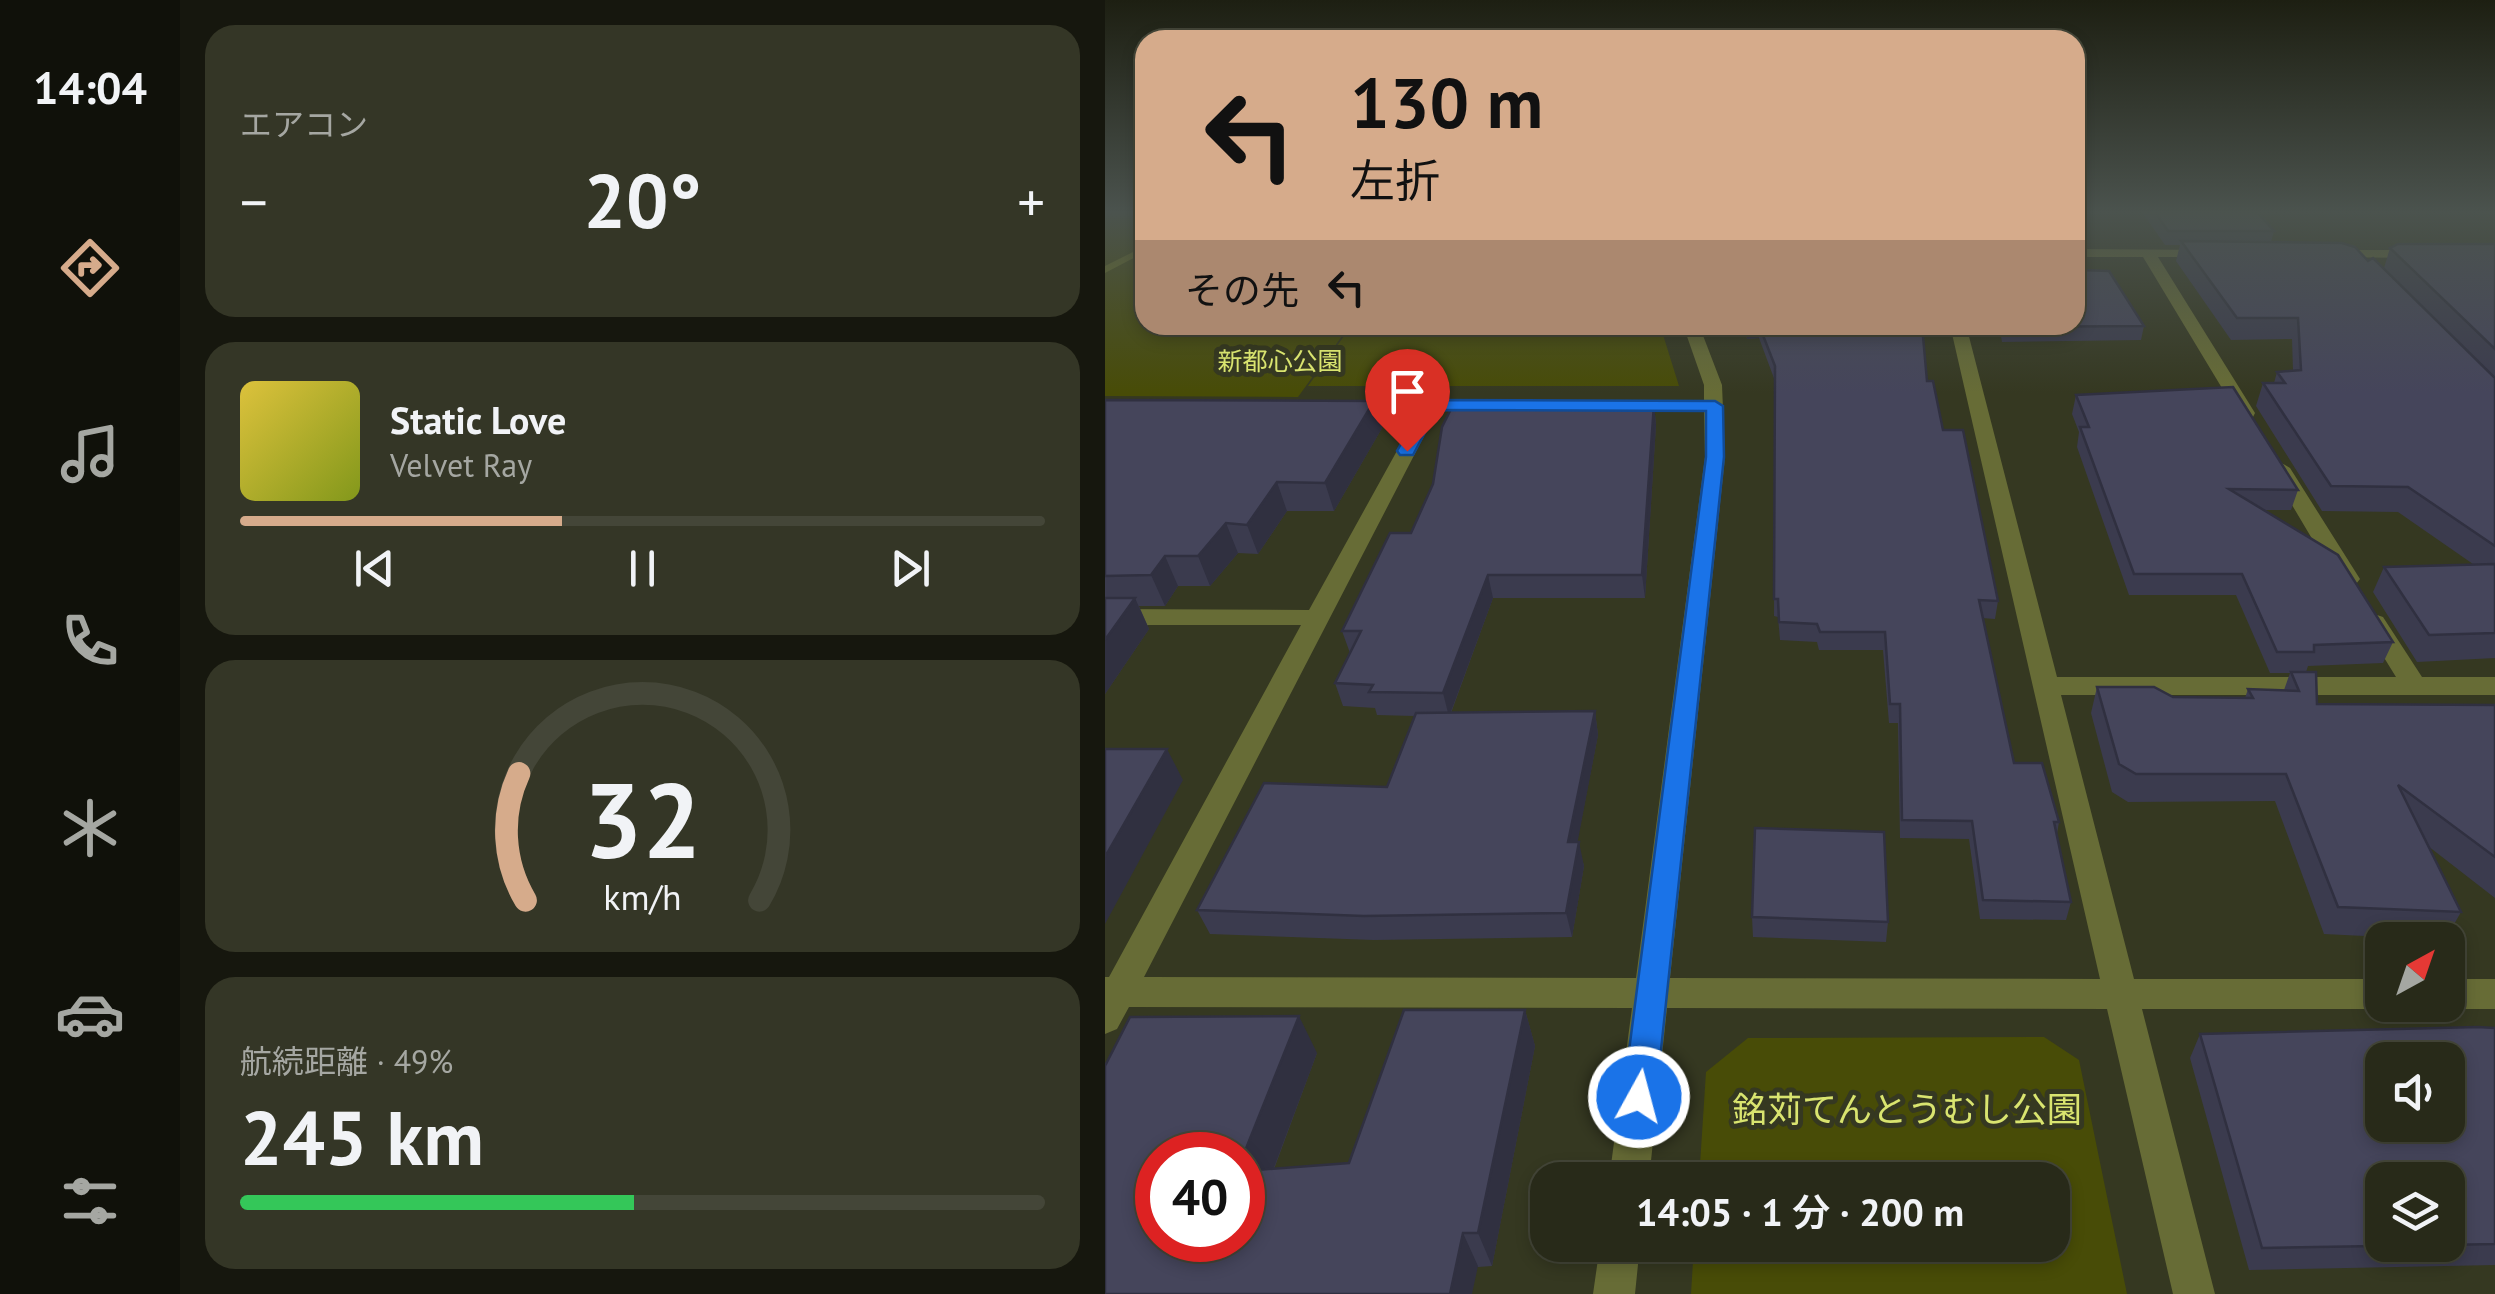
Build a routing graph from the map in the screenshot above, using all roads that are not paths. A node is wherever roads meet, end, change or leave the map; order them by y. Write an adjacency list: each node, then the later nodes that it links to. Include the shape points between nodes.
1 (2159, 272): 9 (street)
2 (1696, 335): 6 (street)
3 (1960, 335): 10 (street)
4 (1316, 404): 5 (street)
5 (1431, 405): 6 (street); 8 (street)
6 (1715, 406): 12 (street, via 1715,457)
7 (1105, 617): 8 (street)
8 (1317, 618): 17 (street)
9 (2414, 685): 10 (street); 11 (street)
10 (2046, 686): 13 (street)
11 (2495, 686)
12 (1652, 990): 13 (street); 17 (street); 18 (street)
13 (2121, 993): 14 (street); 21 (street)
14 (2365, 994)
15 (2465, 994): 16 (street)
16 (2495, 994)
17 (1110, 1000)
18 (1631, 1162)
19 (1618, 1262): 20 (street)
20 (1614, 1294)
21 (2194, 1294)

